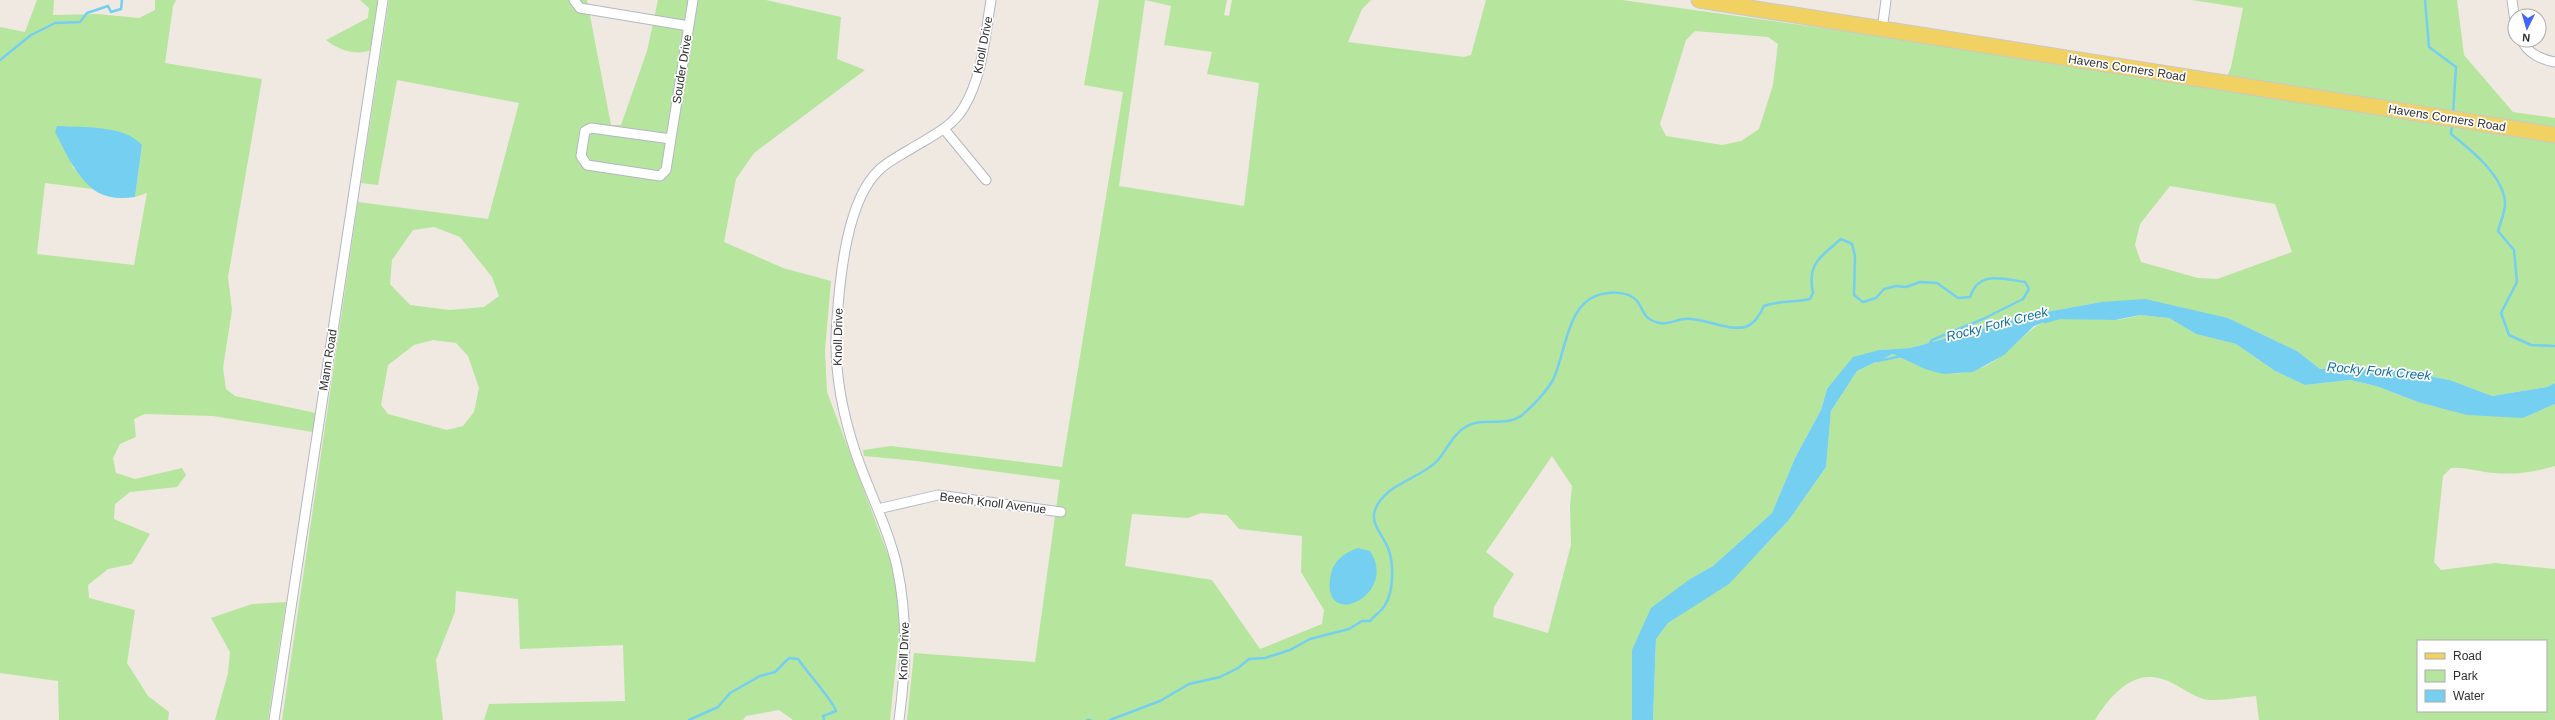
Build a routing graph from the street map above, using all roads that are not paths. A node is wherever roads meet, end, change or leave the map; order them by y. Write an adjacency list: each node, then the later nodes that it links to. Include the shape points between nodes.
1 (383, 0): 17 (street, Mann Road)
2 (574, 0): 7 (street, via 580,8)
3 (693, 0): 7 (street, Souder Drive)
4 (991, 0): 11 (street, Knoll Drive, via 979,73 964,108)
5 (1699, 0): 8 (main road, Havens Corners Road)
6 (1886, 0): 8 (street)
7 (689, 26): 13 (street, Souder Drive)
8 (1882, 30): 12 (main road, Havens Corners Road)
9 (2527, 48): 10 (street, via 2535,55)
10 (2555, 62)
11 (944, 129): 14 (street); 15 (street, Knoll Drive, via 879,170 856,203 848,234 837,319 836,360 844,410 855,451)
12 (2555, 135)
13 (671, 139): 13 (street, Souder Drive, via 666,170 660,176 588,165 581,156 585,131 591,128)
14 (986, 180)
15 (878, 509): 16 (street, Beech Knoll Avenue, via 938,495); 18 (street, Knoll Drive, via 896,566 905,615 906,654)
16 (1061, 512)
17 (274, 720)
18 (899, 720)

